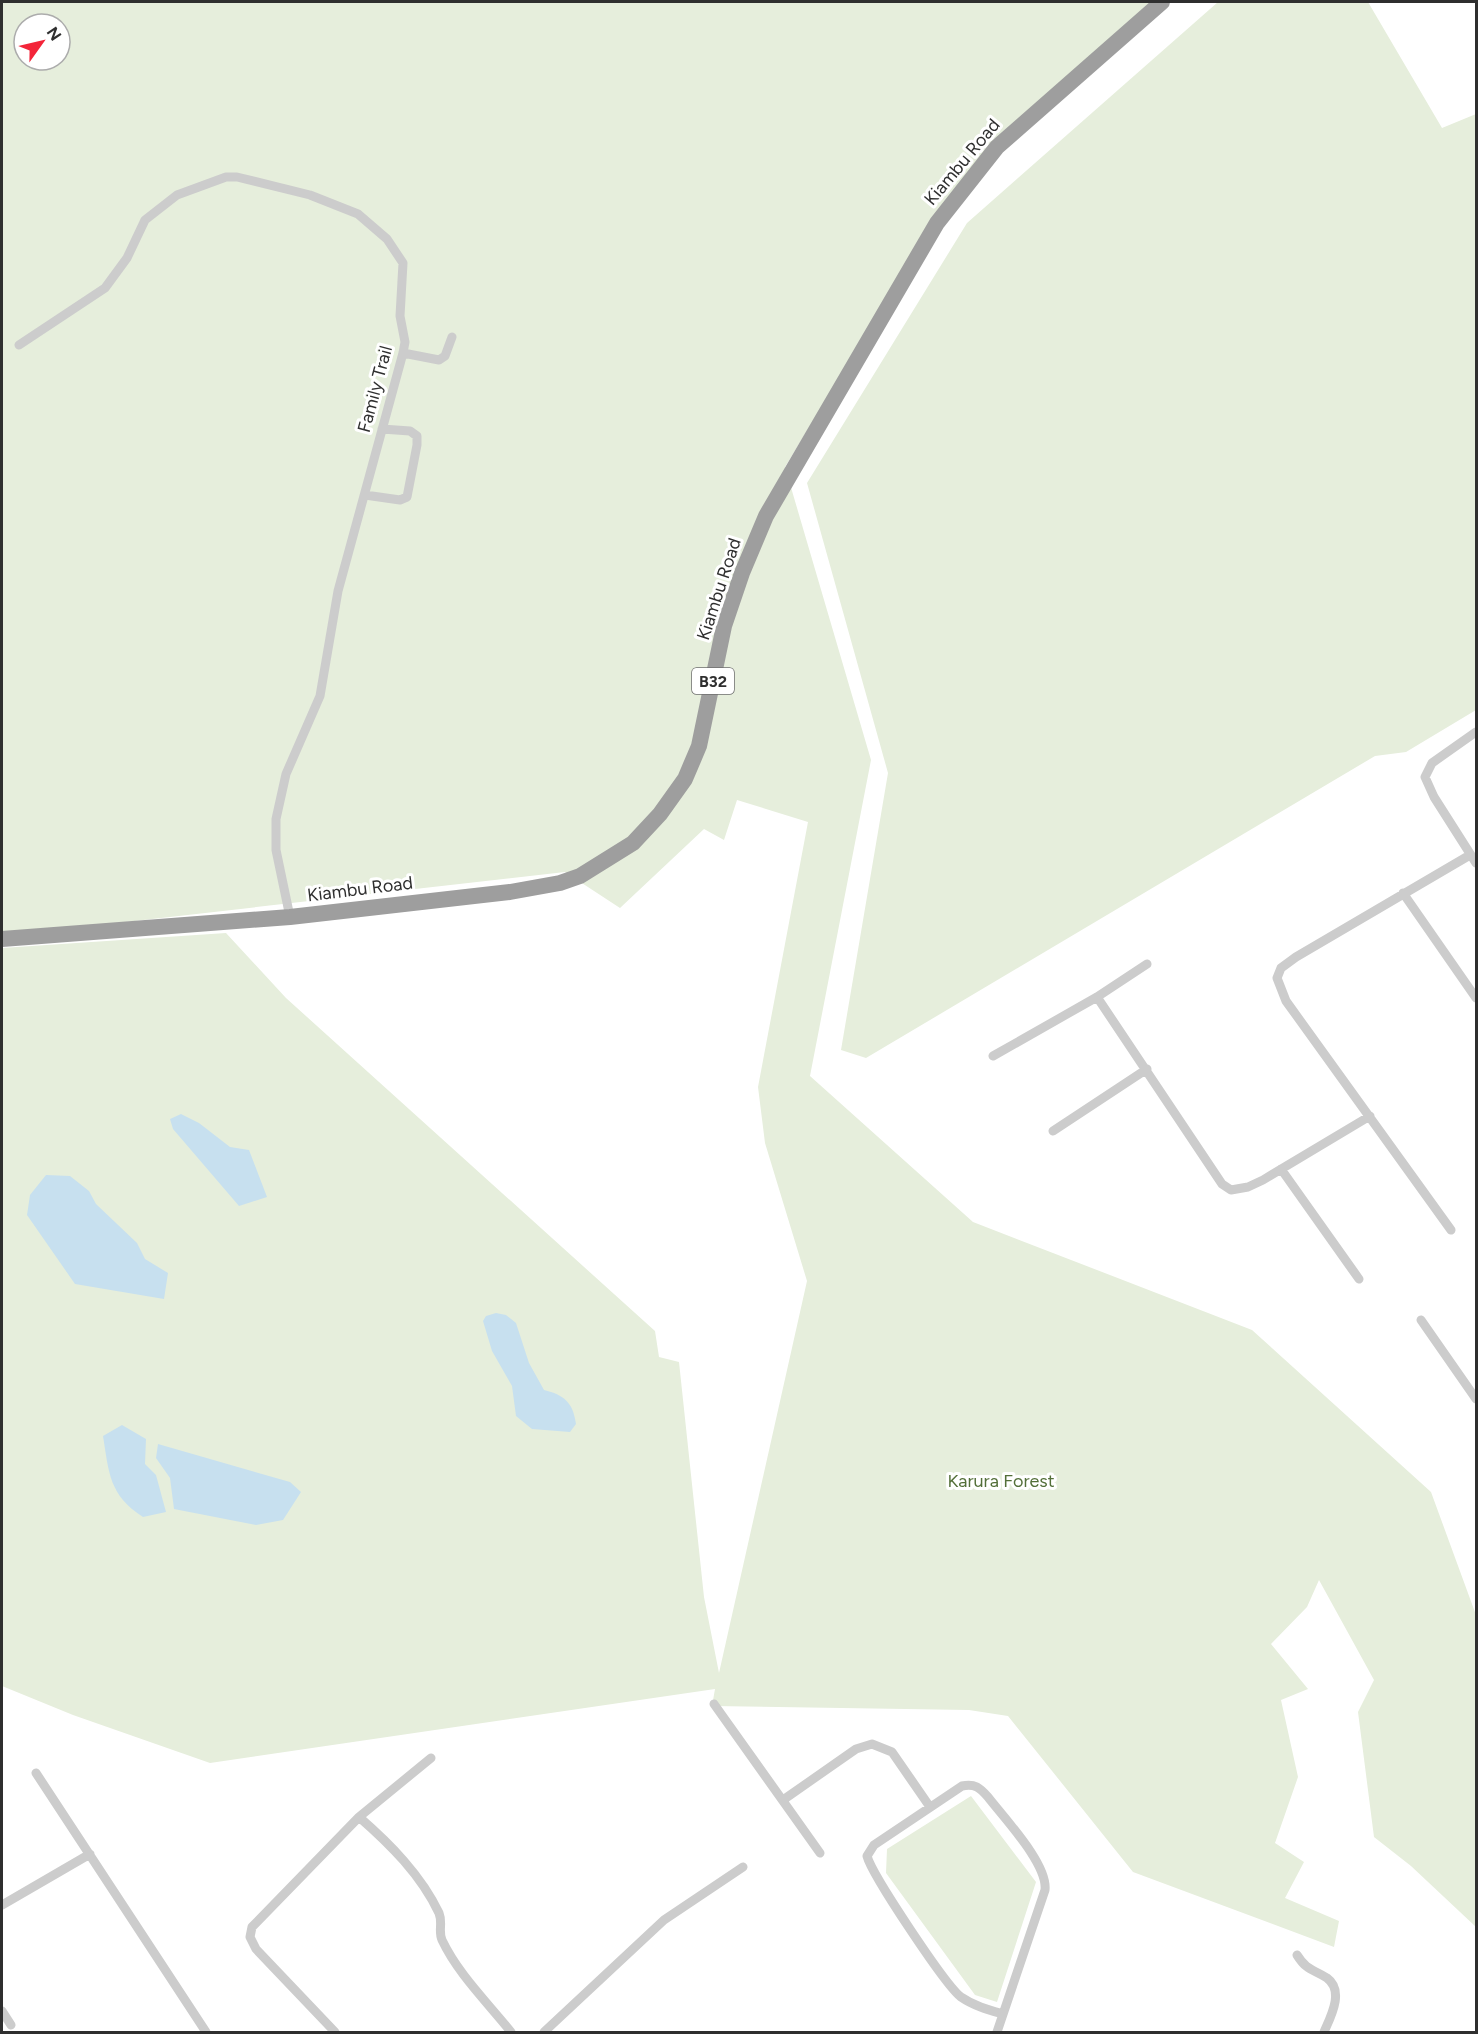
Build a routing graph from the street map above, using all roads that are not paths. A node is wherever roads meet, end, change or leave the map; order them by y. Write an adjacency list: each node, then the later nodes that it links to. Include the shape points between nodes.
1 (1162, 2): 10 (highway, Kiambu Road / B32, via 997,147 937,223 766,516 741,573 724,626 699,746 685,779 633,843 607,861 560,883)
2 (452, 337): 4 (street, via 445,356 439,360)
3 (18, 345): 4 (street, Family Trail, via 105,288 127,258 145,220 177,195 226,177 237,177 310,195 358,214 387,239 403,263 400,316)
4 (404, 353): 5 (street, Family Trail)
5 (382, 429): 6 (street, Family Trail); 6 (street, via 410,431 417,436 407,496 400,500)
6 (365, 495): 10 (street, Family Trail, via 338,591 320,696 286,774 276,819 276,850)
7 (1476, 732): 8 (street, via 1432,763 1425,777)
8 (1473, 859): 9 (street)
9 (1403, 893): 14 (street); 17 (street, via 1296,957 1281,968 1277,978 1286,1001)
10 (290, 917): 11 (highway, Kiambu Road / B32)
11 (2, 939)
12 (1147, 964): 13 (street)
13 (1097, 997): 15 (street); 16 (street)
14 (1476, 998)
15 (993, 1056)
16 (1147, 1069): 18 (street); 19 (street, via 1222,1184 1231,1190 1248,1187)
17 (1370, 1116): 19 (street); 20 (street)
18 (1053, 1131)
19 (1281, 1169): 21 (street)
20 (1450, 1230)
21 (1359, 1279)
22 (1421, 1320): 23 (street)
23 (1476, 1399)
24 (714, 1704): 27 (street)
25 (431, 1758): 29 (street)
26 (36, 1773): 31 (street)
27 (783, 1800): 28 (street, via 856,1749 872,1744 892,1752); 30 (street)
28 (930, 1808): 36 (street, via 874,1845 867,1852 869,1864 959,1996); 36 (street, via 962,1786 975,1785 1045,1876 1045,1890)
29 (359, 1817): 39 (street, via 252,1927 250,1937); 40 (street, via 399,1854 434,1905 442,1921 442,1940)
30 (820, 1853)
31 (90, 1854): 33 (street); 38 (street)
32 (743, 1867): 41 (street, via 664,1920)
33 (2, 1905)
34 (1298, 1955): 43 (street, via 1304,1966 1329,1979 1334,1988 1333,2010)
35 (2, 2011): 37 (street)
36 (1003, 2014): 42 (street)
37 (11, 2025)
38 (206, 2032)
39 (335, 2032)
40 (511, 2032)
41 (544, 2032)
42 (997, 2032)
43 (1324, 2032)

